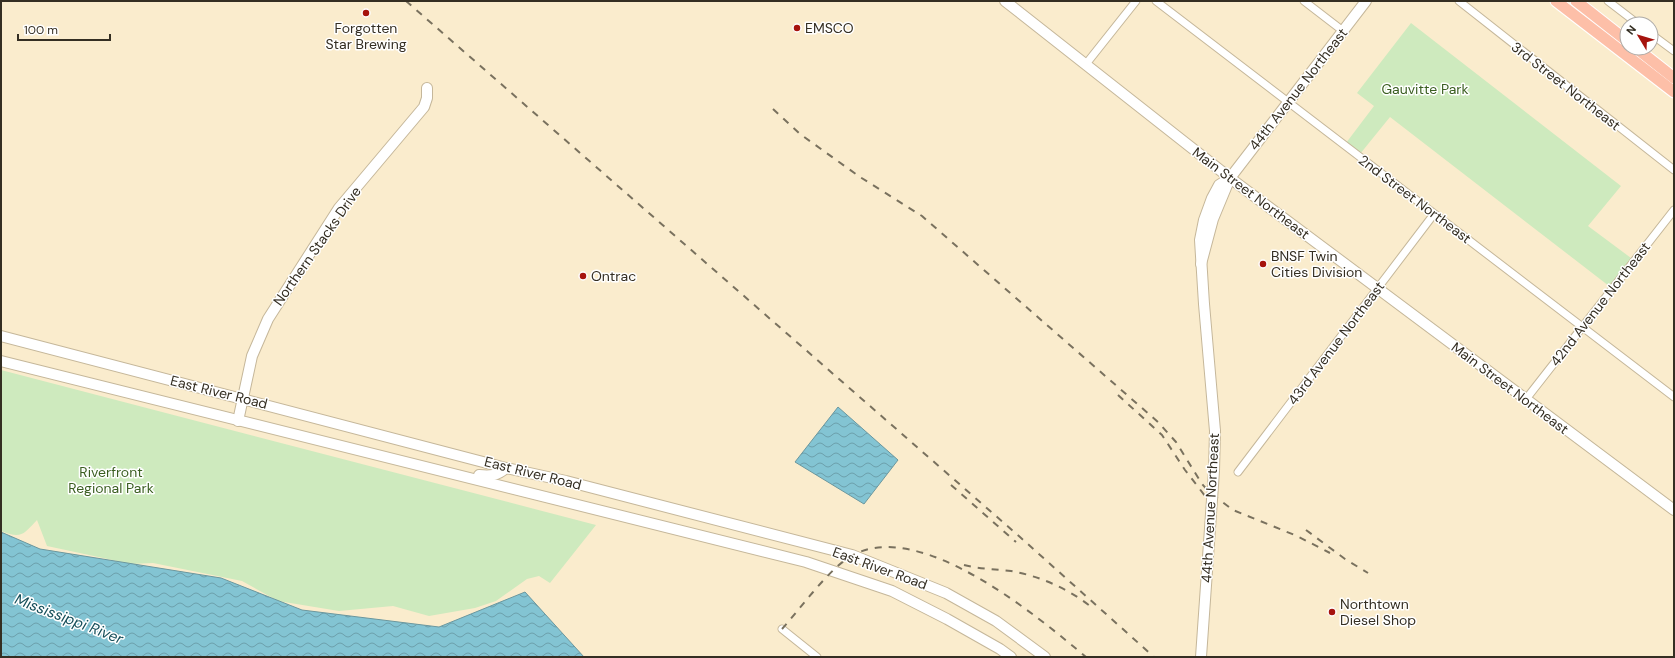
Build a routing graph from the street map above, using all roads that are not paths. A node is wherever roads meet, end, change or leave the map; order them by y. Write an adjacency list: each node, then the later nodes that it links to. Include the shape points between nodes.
1 (1005, 1): 16 (street, Main Street Northeast)
2 (1136, 1): 16 (street)
3 (1156, 1): 20 (street, 2nd Street Northeast)
4 (1304, 1): 11 (street)
5 (1366, 1): 11 (street, 44th Avenue Northeast)
6 (1459, 1): 21 (street, 3rd Street Northeast)
7 (1556, 1): 19 (main road)
8 (1576, 1): 12 (main road)
9 (1608, 1): 10 (street)
10 (1628, 16)
11 (1343, 31): 20 (street, 44th Avenue Northeast)
12 (1619, 35)
13 (1659, 40): 14 (street)
14 (1674, 52)
15 (1646, 56): 17 (main road)
16 (1086, 64): 22 (street, Main Street Northeast)
17 (1674, 78)
18 (427, 88): 30 (street, Northern Stacks Drive, via 424,107 340,208 271,313 252,356)
19 (1674, 92)
20 (1288, 102): 22 (street, 44th Avenue Northeast); 24 (street, 2nd Street Northeast)
21 (1674, 170)
22 (1230, 178): 25 (street, Main Street Northeast); 41 (street, 44th Avenue Northeast, bridge, via 1213,219 1201,264 1215,431)
23 (1674, 210): 26 (street, 42nd Avenue Northeast)
24 (1434, 214): 25 (street, 43rd Avenue Northeast); 26 (street, 2nd Street Northeast)
25 (1378, 288): 31 (street, Main Street Northeast); 35 (street, 43rd Avenue Northeast)
26 (1582, 328): 29 (street, 2nd Street Northeast); 31 (street, 42nd Avenue Northeast)
27 (1, 336): 30 (street, East River Road)
28 (1, 361): 32 (street, East River Road)
29 (1674, 397)
30 (244, 399): 32 (street, Northern Stacks Drive); 33 (street, East River Road)
31 (1526, 399): 36 (street, Main Street Northeast)
32 (238, 421): 34 (street, East River Road)
33 (506, 468): 34 (street, via 499,474 490,476 457,470); 40 (street, East River Road, via 566,481 858,557 946,593 996,621)
34 (443, 472): 39 (street, East River Road, via 806,562 892,591 947,618)
35 (1238, 472)
36 (1673, 508)
37 (782, 629): 38 (street)
38 (817, 657)
39 (1011, 657)
40 (1045, 657)
41 (1201, 657)

